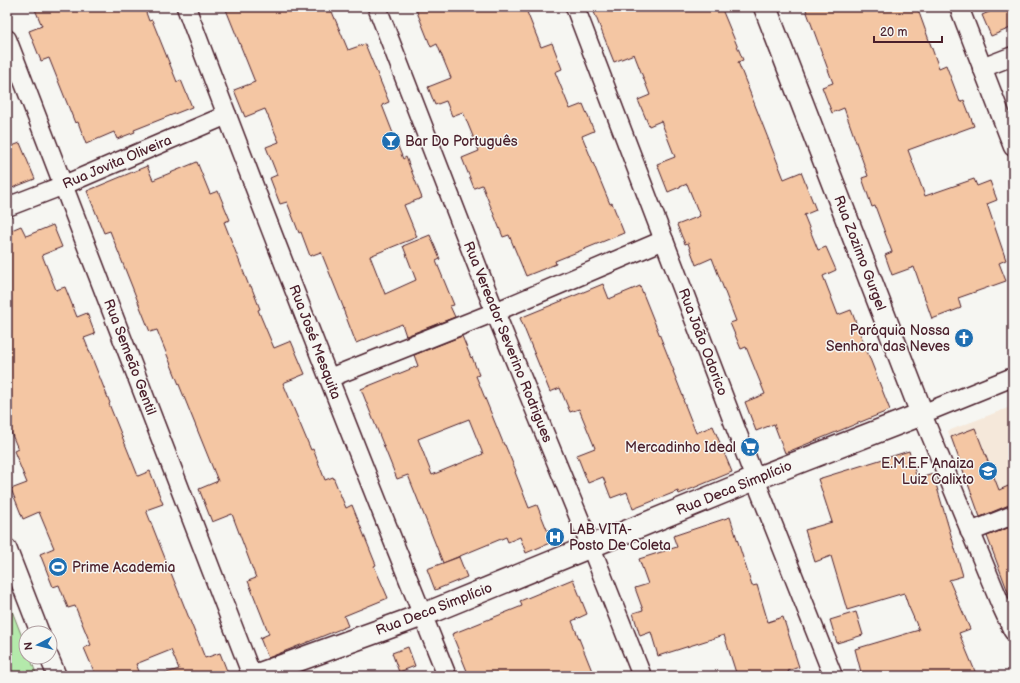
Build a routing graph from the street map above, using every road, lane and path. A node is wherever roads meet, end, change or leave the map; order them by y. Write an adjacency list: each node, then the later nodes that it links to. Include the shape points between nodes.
1 (186, 7): 9 (street, Rua José Mesquita)
2 (377, 7): 14 (street, Rua Vereador Severino Rodrigues)
3 (575, 7): 13 (street, Rua João Odorico)
4 (765, 7): 17 (street, Rua Zozimo Gurgel)
5 (959, 7): 8 (street)
6 (7, 39): 11 (street, Rua Semeão Gentil)
7 (1013, 56): 8 (street)
8 (982, 68): 10 (street)
9 (227, 115): 11 (street, Rua Jovita Oliveira); 16 (street, Rua José Mesquita)
10 (1013, 147)
11 (64, 185): 12 (street, Rua Jovita Oliveira); 28 (street, Rua Semeão Gentil)
12 (7, 207)
13 (664, 240): 14 (street); 18 (street, Rua João Odorico)
14 (495, 312): 16 (street); 21 (street, Rua Vereador Severino Rodrigues)
15 (1013, 377): 17 (street, Rua Deca Simplício)
16 (329, 378): 23 (street, Rua José Mesquita)
17 (922, 414): 18 (street, Rua Deca Simplício); 20 (street, Rua Zozimo Gurgel)
18 (755, 479): 21 (street, Rua Deca Simplício); 31 (street, Rua João Odorico)
19 (1013, 515): 20 (street)
20 (970, 532): 25 (street, Rua Zozimo Gurgel)
21 (591, 547): 23 (street, Rua Deca Simplício); 30 (street, Rua Vereador Severino Rodrigues)
22 (7, 548): 24 (street)
23 (423, 615): 28 (street, Rua Deca Simplício); 29 (street, Rua José Mesquita)
24 (37, 625)
25 (1013, 632)
26 (52, 665): 27 (street)
27 (57, 676)
28 (253, 676)
29 (447, 676)
30 (642, 676)
31 (833, 676)

